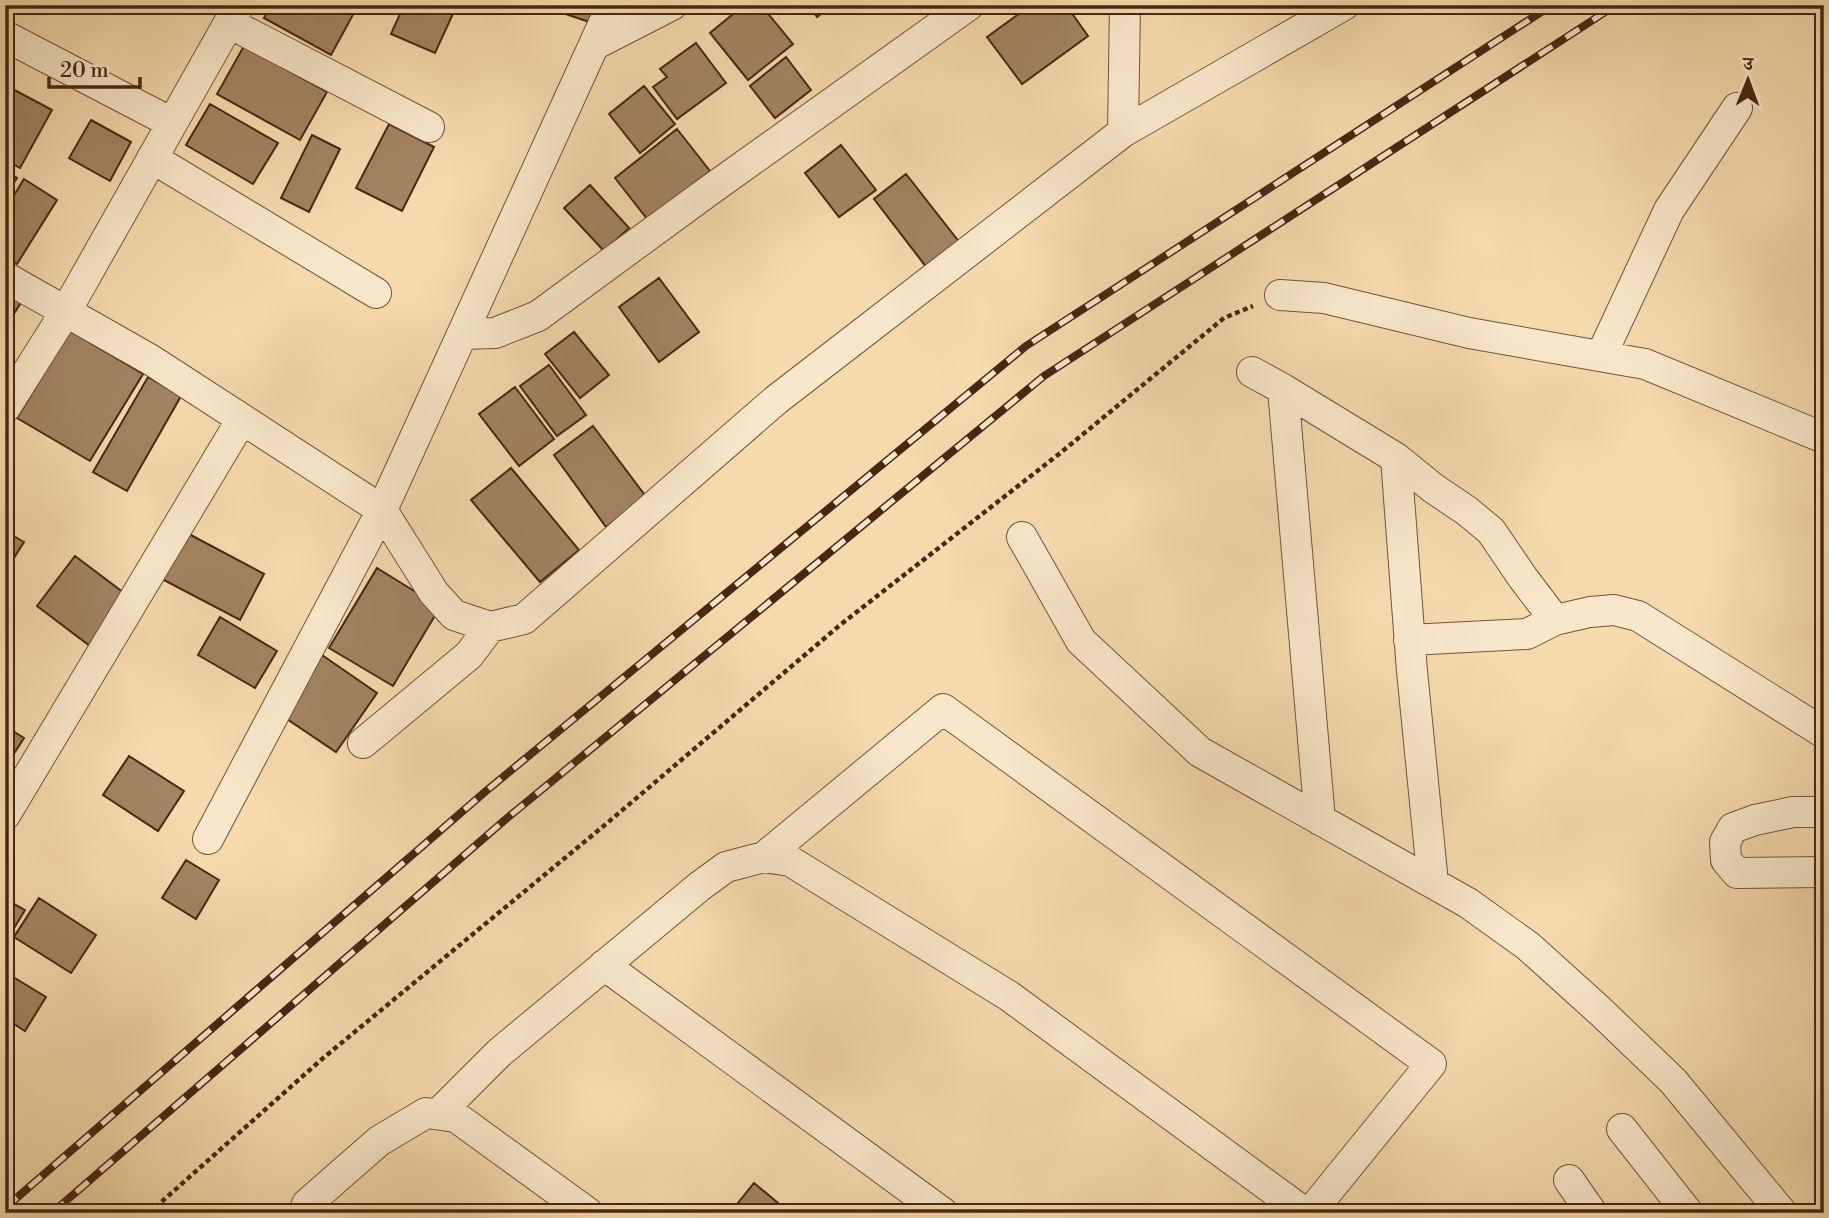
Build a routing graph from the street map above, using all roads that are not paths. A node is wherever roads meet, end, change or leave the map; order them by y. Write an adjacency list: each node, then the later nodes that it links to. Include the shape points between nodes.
1 (612, 5): 8 (street)
2 (672, 5): 8 (street)
3 (969, 5): 18 (street, via 538,316 495,333)
4 (1125, 5): 12 (street)
5 (1331, 9): 12 (street)
6 (234, 14): 10 (street); 11 (street)
7 (5, 36): 10 (street)
8 (594, 45): 18 (street)
9 (1737, 108): 19 (street, via 1668,210)
10 (172, 123): 13 (street)
11 (429, 127)
12 (1123, 132): 29 (street, via 776,400 524,619)
13 (152, 158): 15 (street); 17 (street)
14 (5, 277): 17 (street)
15 (376, 293)
16 (1279, 295): 19 (street, via 1324,298 1469,333)
17 (66, 311): 22 (street); 23 (street)
18 (463, 334): 26 (street)
19 (1601, 356): 24 (street, via 1645,364)
20 (1252, 372): 21 (street)
21 (1283, 389): 25 (street); 35 (street)
22 (9, 395)
23 (242, 419): 26 (street); 34 (street)
24 (1824, 438)
25 (1396, 458): 28 (street, via 1491,531); 30 (street)
26 (382, 510): 29 (street, via 434,593 454,615); 36 (street)
27 (1022, 537): 35 (street, via 1082,641 1200,752)
28 (1555, 620): 30 (street, via 1527,634); 31 (street, via 1614,610 1638,616)
29 (490, 627): 32 (street, via 469,655)
30 (1409, 639): 39 (street)
31 (1824, 733)
32 (363, 743)
33 (1824, 813): 38 (street, via 1793,812 1755,820 1733,828 1726,842 1726,860 1737,873)
34 (5, 816)
35 (1320, 820): 39 (street)
36 (208, 839)
37 (764, 857): 40 (street, via 726,867); 47 (street, via 790,861 1009,996); 47 (street, via 943,709 1431,1064)
38 (1824, 872)
39 (1433, 883): 50 (street, via 1528,946 1600,1011 1673,1081)
40 (604, 965): 41 (street, via 499,1053); 46 (street)
41 (438, 1115): 44 (street, via 426,1113 379,1142 307,1204); 45 (street, via 456,1117)
42 (1622, 1129): 49 (street)
43 (1569, 1180): 48 (street)
44 (304, 1213)
45 (588, 1213)
46 (943, 1213)
47 (1308, 1213)
48 (1592, 1213)
49 (1688, 1213)
50 (1783, 1213)

